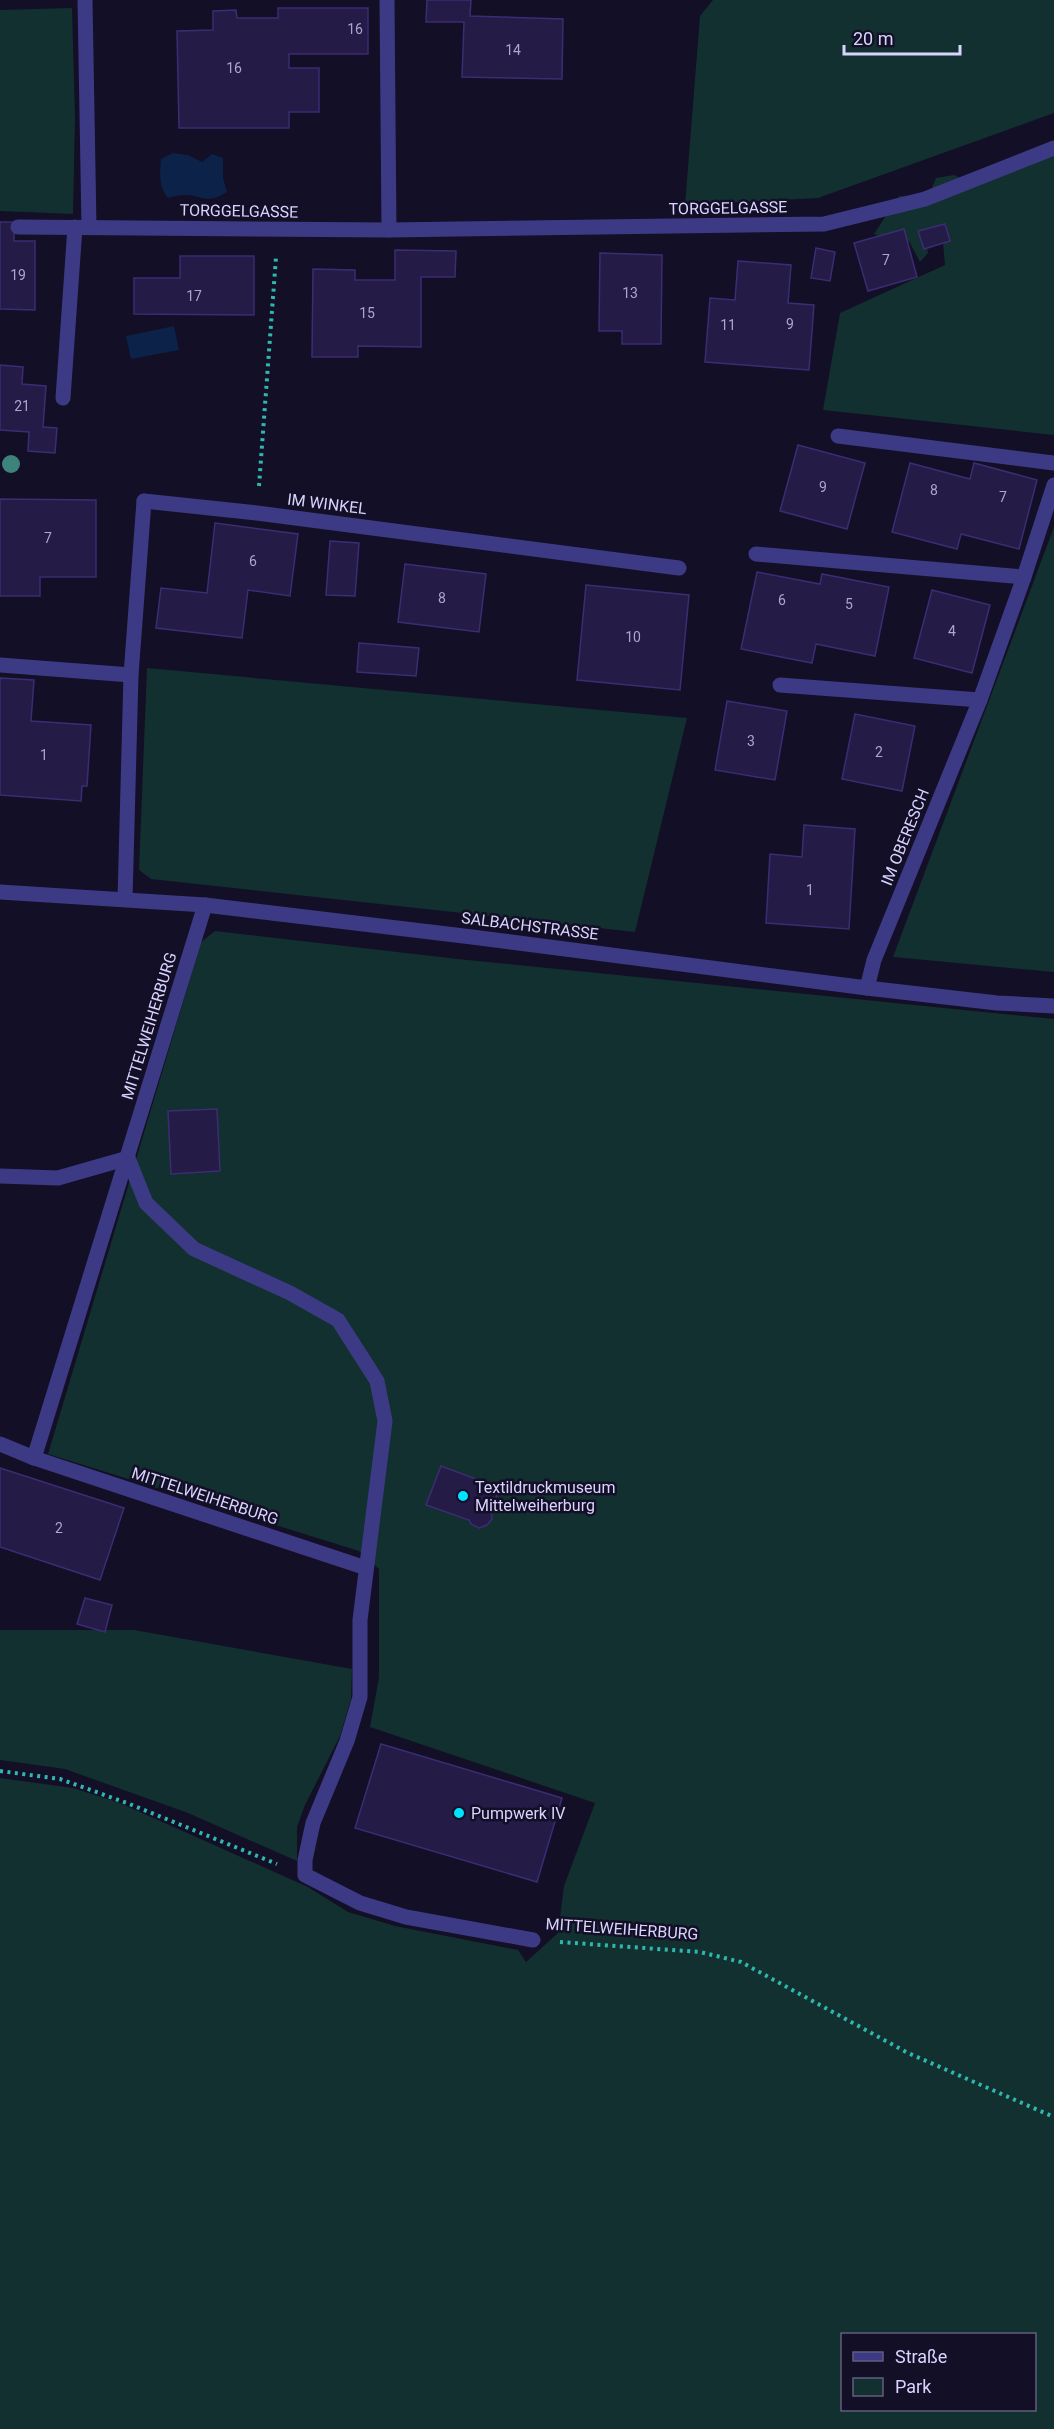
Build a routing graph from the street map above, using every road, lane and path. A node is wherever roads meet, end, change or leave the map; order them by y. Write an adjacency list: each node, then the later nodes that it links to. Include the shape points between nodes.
1 (85, 0): 5 (street)
2 (387, 0): 7 (street)
3 (1054, 148): 7 (street, TORGGELGASSE, via 925,199 824,224)
4 (18, 227): 5 (street, TORGGELGASSE)
5 (82, 227): 6 (street, TORGGELGASSE); 8 (street)
6 (278, 229): 7 (street, TORGGELGASSE); 12 (path)
7 (389, 230)
8 (63, 398)
9 (838, 436): 10 (street)
10 (1054, 463)
11 (1054, 485): 15 (street, IM OBERESCH)
12 (257, 513): 14 (street, IM WINKEL); 17 (street, IM WINKEL, via 144,501)
13 (756, 554): 15 (street)
14 (679, 568)
15 (1024, 577): 19 (street, IM OBERESCH)
16 (0, 665): 17 (street)
17 (131, 675): 21 (street, IM WINKEL)
18 (780, 685): 19 (street)
19 (980, 700): 23 (street, IM OBERESCH, via 874,960)
20 (0, 892): 21 (street, SALBACHSTRASSE)
21 (125, 899): 22 (street, SALBACHSTRASSE)
22 (205, 905): 23 (street, SALBACHSTRASSE); 25 (street, MITTELWEIHERBURG)
23 (867, 988): 24 (street, SALBACHSTRASSE)
24 (1054, 1006)
25 (128, 1158): 26 (street, via 58,1178); 28 (street, MITTELWEIHERBURG); 29 (street, via 146,1203 194,1249 338,1320 377,1381 386,1421)
26 (0, 1176)
27 (0, 1444): 28 (street, MITTELWEIHERBURG)
28 (34, 1458): 29 (street, MITTELWEIHERBURG)
29 (366, 1568): 31 (street, via 360,1620 360,1696 347,1741 313,1823)
30 (0, 1771): 31 (path, via 60,1779)
31 (305, 1875): 32 (street, MITTELWEIHERBURG, via 360,1903 406,1917)
32 (533, 1940): 33 (path, MITTELWEIHERBURG, via 700,1952 741,1962 908,2053)
33 (1054, 2117)

